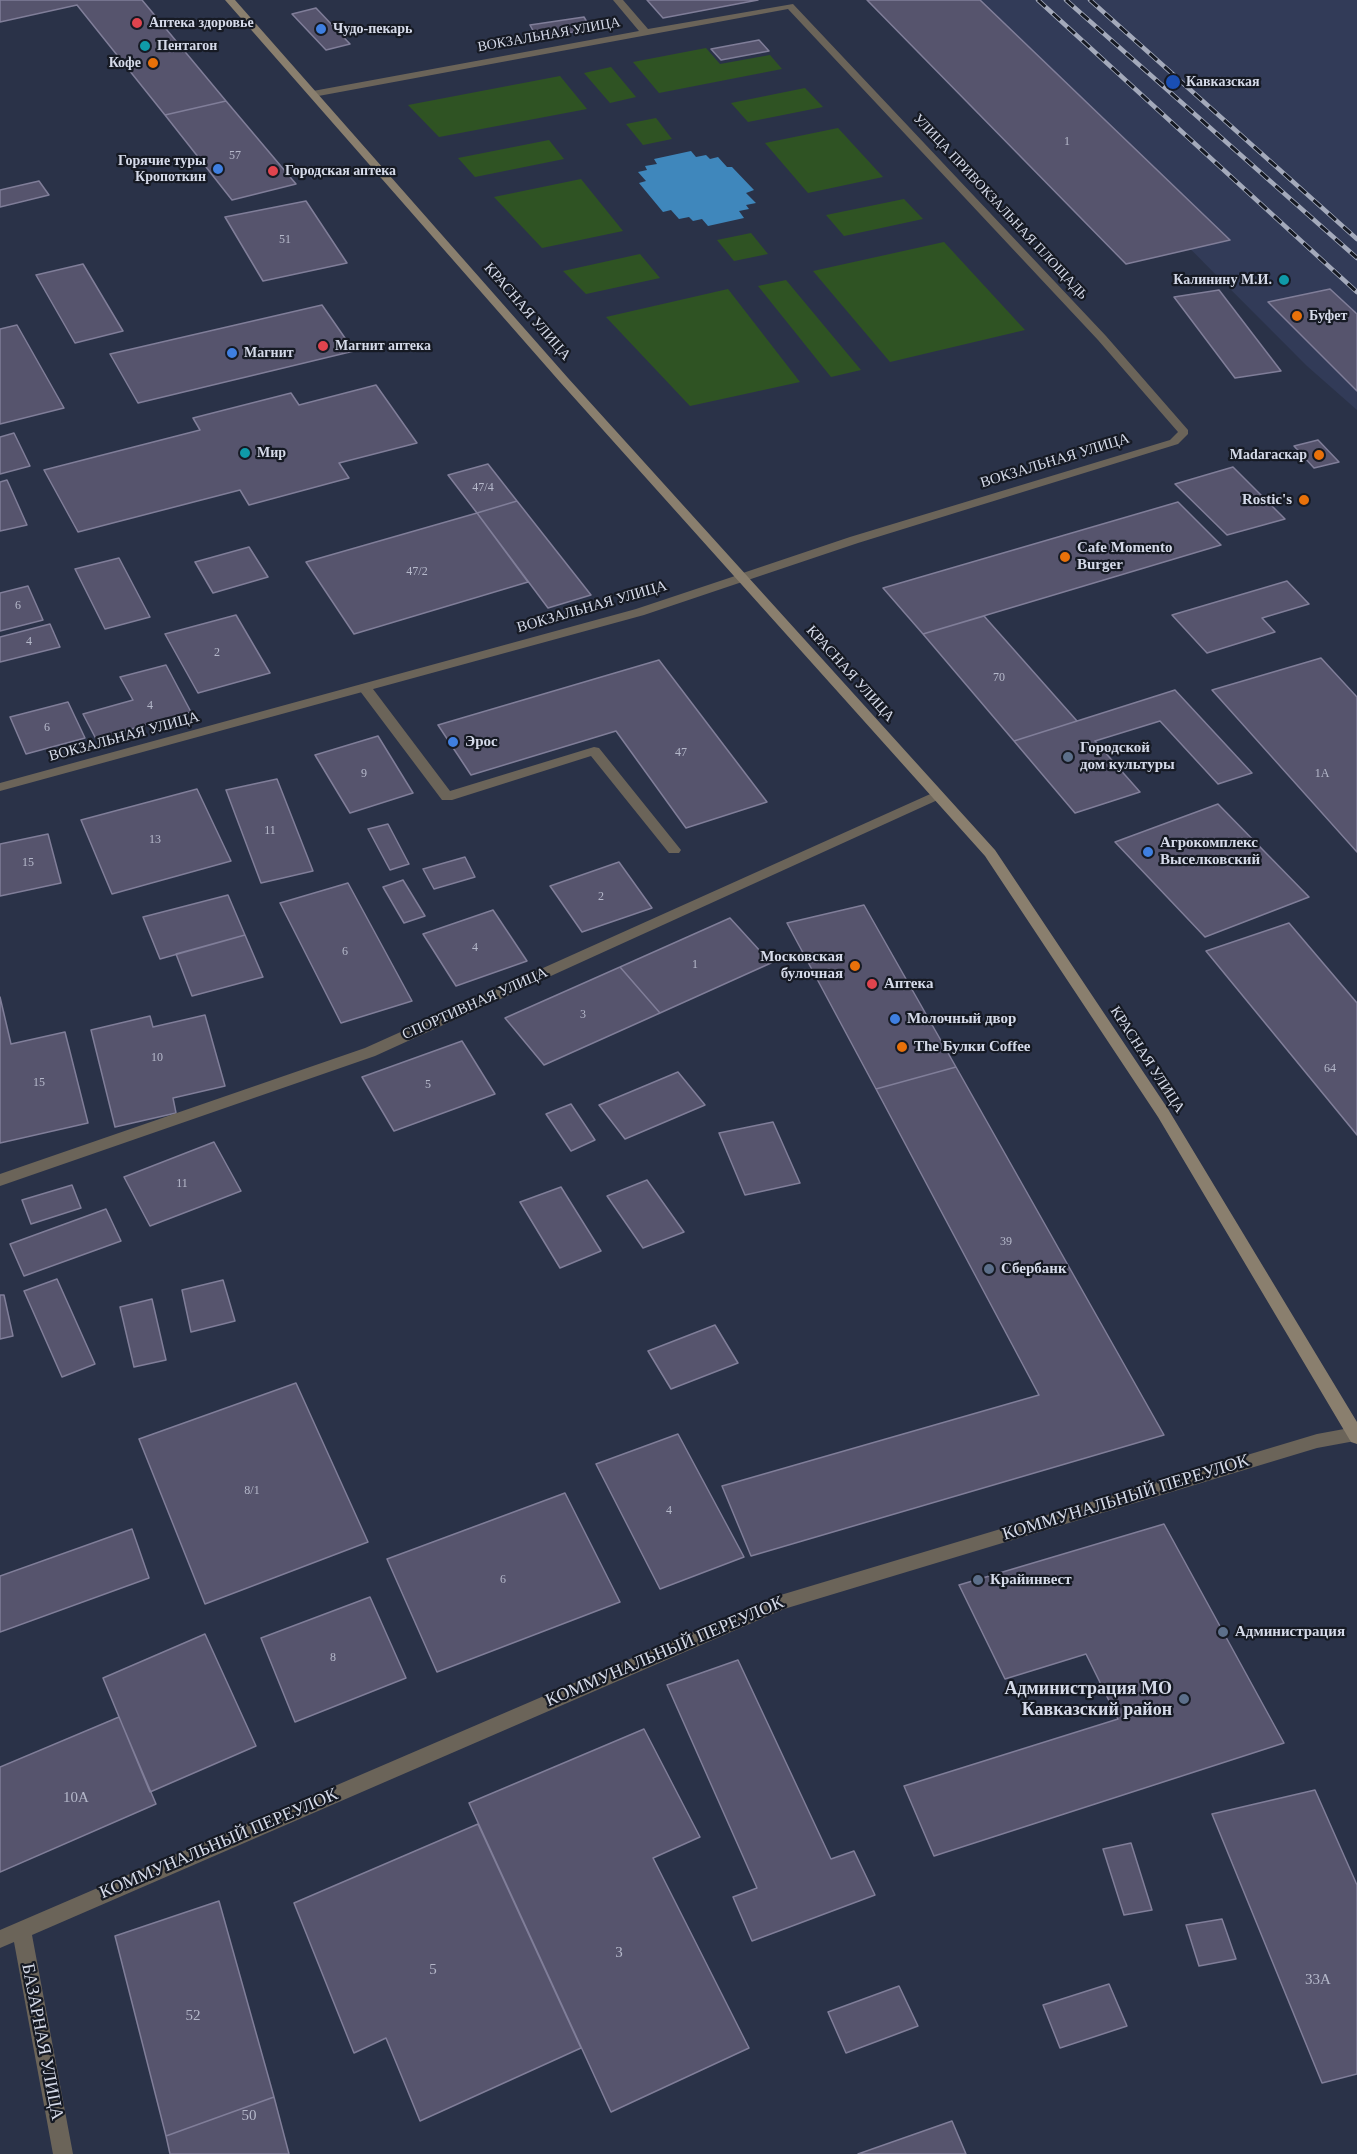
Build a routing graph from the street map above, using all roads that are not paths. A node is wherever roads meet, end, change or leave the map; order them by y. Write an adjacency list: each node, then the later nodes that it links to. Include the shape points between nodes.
1 (230, 0): 5 (main road, КРАСНАЯ УЛИЦА)
2 (618, 0): 4 (street)
3 (792, 3): 4 (street, ВОКЗАЛЬНАЯ УЛИЦА); 6 (street, УЛИЦА ПРИВОКЗАЛЬНАЯ ПЛОЩАДЬ)
4 (645, 33): 5 (street, ВОКЗАЛЬНАЯ УЛИЦА)
5 (313, 94): 7 (main road, КРАСНАЯ УЛИЦА)
6 (1184, 432): 7 (street, ВОКЗАЛЬНАЯ УЛИЦА, via 1174,442)
7 (741, 578): 8 (street, ВОКЗАЛЬНАЯ УЛИЦА, via 640,612); 10 (main road, КРАСНАЯ УЛИЦА)
8 (365, 688): 9 (street, ВОКЗАЛЬНАЯ УЛИЦА); 11 (street, via 447,797 594,751)
9 (0, 787)
10 (938, 795): 12 (street, СПОРТИВНАЯ УЛИЦА, via 370,1052); 13 (main road, КРАСНАЯ УЛИЦА, via 990,853 1163,1113)
11 (674, 850)
12 (0, 1180)
13 (1356, 1436): 14 (street, КОММУНАЛЬНЫЙ ПЕРЕУЛОК, via 1317,1440 780,1602)
14 (21, 1929): 15 (street, КОММУНАЛЬНЫЙ ПЕРЕУЛОК); 16 (street, БАЗАРНАЯ УЛИЦА)
15 (0, 1939)
16 (63, 2154)

